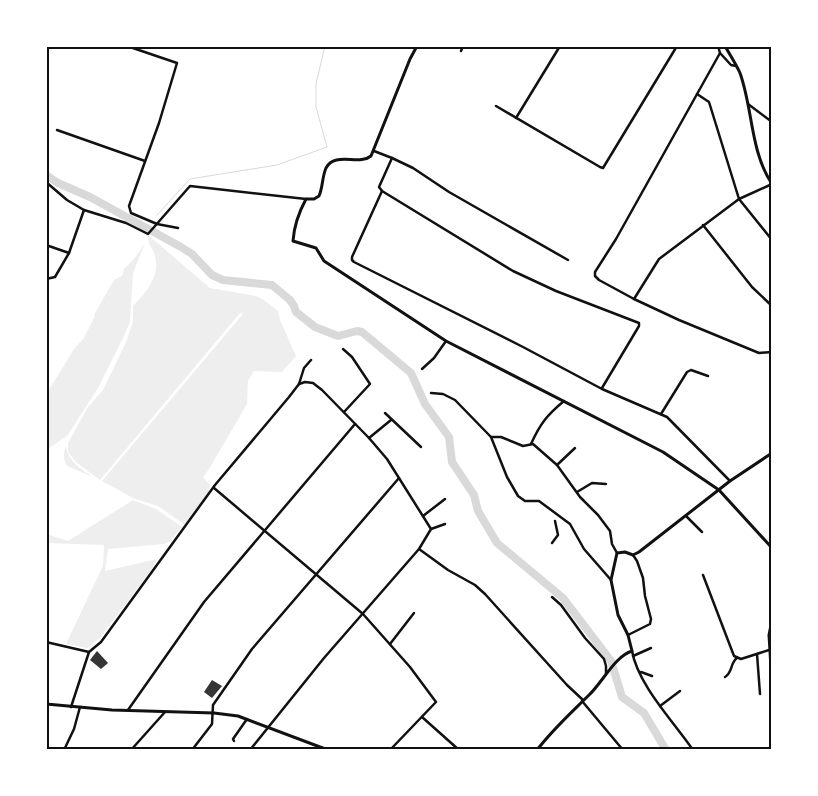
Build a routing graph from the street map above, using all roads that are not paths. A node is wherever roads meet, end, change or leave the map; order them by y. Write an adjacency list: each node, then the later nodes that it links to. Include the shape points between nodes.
1 (127, 46): 19 (street, via 177,63)
2 (417, 46): 17 (street)
3 (463, 46): 8 (street)
4 (560, 46): 14 (street)
5 (677, 46): 14 (street, via 603,168)
6 (718, 46): 9 (street)
7 (725, 46): 10 (street)
8 (460, 51)
9 (720, 53): 10 (street); 11 (street)
10 (736, 66): 12 (street)
11 (697, 94): 24 (street, via 709,102); 34 (street, via 595,272 599,280)
12 (747, 103): 15 (street); 21 (street, via 757,151)
13 (496, 106): 14 (street)
14 (516, 118)
15 (772, 122)
16 (57, 130): 19 (street)
17 (374, 151): 18 (street); 23 (street, via 368,159 338,160 329,164 319,196)
18 (392, 158): 22 (street, via 379,187); 32 (street)
19 (145, 161): 26 (street, via 129,210)
20 (46, 182): 25 (street)
21 (772, 184): 24 (street)
22 (382, 191): 43 (street, via 352,257 354,262); 43 (street, via 513,270 639,323)
23 (306, 199): 26 (street, via 197,185 187,188); 36 (street, via 293,241 316,248 324,262)
24 (739, 200): 27 (street); 29 (street)
25 (84, 210): 26 (street, via 126,223 148,234); 31 (street)
26 (157, 224): 28 (street)
27 (703, 225): 34 (street, via 659,259); 35 (street, via 752,288)
28 (178, 228)
29 (772, 240)
30 (46, 245): 31 (street)
31 (69, 253): 33 (street, via 55,277)
32 (568, 260)
33 (46, 279)
34 (634, 299): 38 (street, via 759,353)
35 (772, 306)
36 (446, 341): 40 (street); 45 (street)
37 (343, 349): 46 (street, via 370,384)
38 (772, 352)
39 (311, 360): 42 (street, via 304,368)
40 (422, 369)
41 (708, 376): 48 (street, via 691,370 687,372)
42 (299, 384): 46 (street, via 313,383); 61 (street)
43 (602, 389): 48 (street)
44 (431, 393): 51 (street, via 455,400)
45 (564, 401): 53 (street, via 537,429); 62 (street, via 663,452)
46 (344, 412): 50 (street)
47 (386, 413): 49 (street)
48 (661, 414): 59 (street)
49 (392, 420): 52 (street); 54 (street)
50 (355, 423): 52 (street); 70 (street)
51 (491, 437): 53 (street, via 501,437 522,446); 67 (street, via 518,496 524,501 539,501)
52 (369, 438): 58 (street)
53 (531, 444): 57 (street)
54 (420, 446)
55 (575, 448): 57 (street)
56 (772, 453): 59 (street)
57 (558, 465): 63 (street)
58 (399, 478): 65 (street); 77 (street)
59 (730, 481): 62 (street)
60 (606, 484): 63 (street, via 592,483)
61 (214, 488): 70 (street); 90 (street, via 101,642)
62 (719, 490): 66 (street); 73 (street)
63 (577, 492): 75 (street, via 610,532)
64 (445, 499): 65 (street)
65 (423, 516): 69 (street)
66 (686, 516): 71 (street); 76 (street)
67 (560, 517): 72 (street, via 554,522 558,535); 79 (street, via 570,524 589,555)
68 (445, 524): 69 (street)
69 (431, 529): 74 (street)
70 (265, 530): 77 (street); 106 (street, via 204,602)
71 (702, 532)
72 (552, 543)
73 (772, 548)
74 (419, 549): 82 (street); 101 (street, via 485,594)
75 (617, 553): 76 (street); 79 (street)
76 (633, 555): 84 (street, via 643,578 651,619 650,624)
77 (316, 574): 82 (street); 108 (street, via 252,649 213,706)
78 (703, 575): 93 (street)
79 (611, 580): 84 (street, via 618,615)
80 (552, 597): 95 (street, via 604,659)
81 (414, 613): 86 (street)
82 (363, 614): 86 (street); 111 (street)
83 (772, 620): 88 (street)
84 (628, 635): 89 (street)
85 (46, 642): 90 (street)
86 (390, 644): 109 (street, via 436,702)
87 (651, 648): 92 (street)
88 (769, 650): 91 (street); 98 (street)
89 (632, 651): 92 (street); 95 (street, via 625,653)
90 (89, 652): 104 (street)
91 (757, 654): 93 (street); 100 (street)
92 (633, 656): 94 (street)
93 (736, 658): 97 (street)
94 (641, 672): 96 (street); 103 (street)
95 (606, 676): 101 (street)
96 (652, 676)
97 (725, 677)
98 (772, 685)
99 (680, 691): 103 (street)
100 (760, 694)
101 (582, 700): 122 (street); 123 (street)
102 (46, 704): 104 (street)
103 (660, 706): 124 (street)
104 (71, 707): 105 (street)
105 (80, 707): 106 (street); 114 (street)
106 (128, 710): 107 (street)
107 (166, 712): 108 (street); 115 (street)
108 (214, 713): 110 (street); 116 (street, via 212,724)
109 (422, 717): 120 (street); 121 (street)
110 (247, 719): 111 (street); 112 (street)
111 (268, 726): 113 (street); 117 (street)
112 (234, 741)
113 (314, 744): 118 (street); 119 (street)
114 (64, 750)
115 (131, 750)
116 (192, 750)
117 (250, 750)
118 (310, 750)
119 (328, 750)
120 (390, 750)
121 (460, 750)
122 (537, 750)
123 (623, 750)
124 (693, 750)

